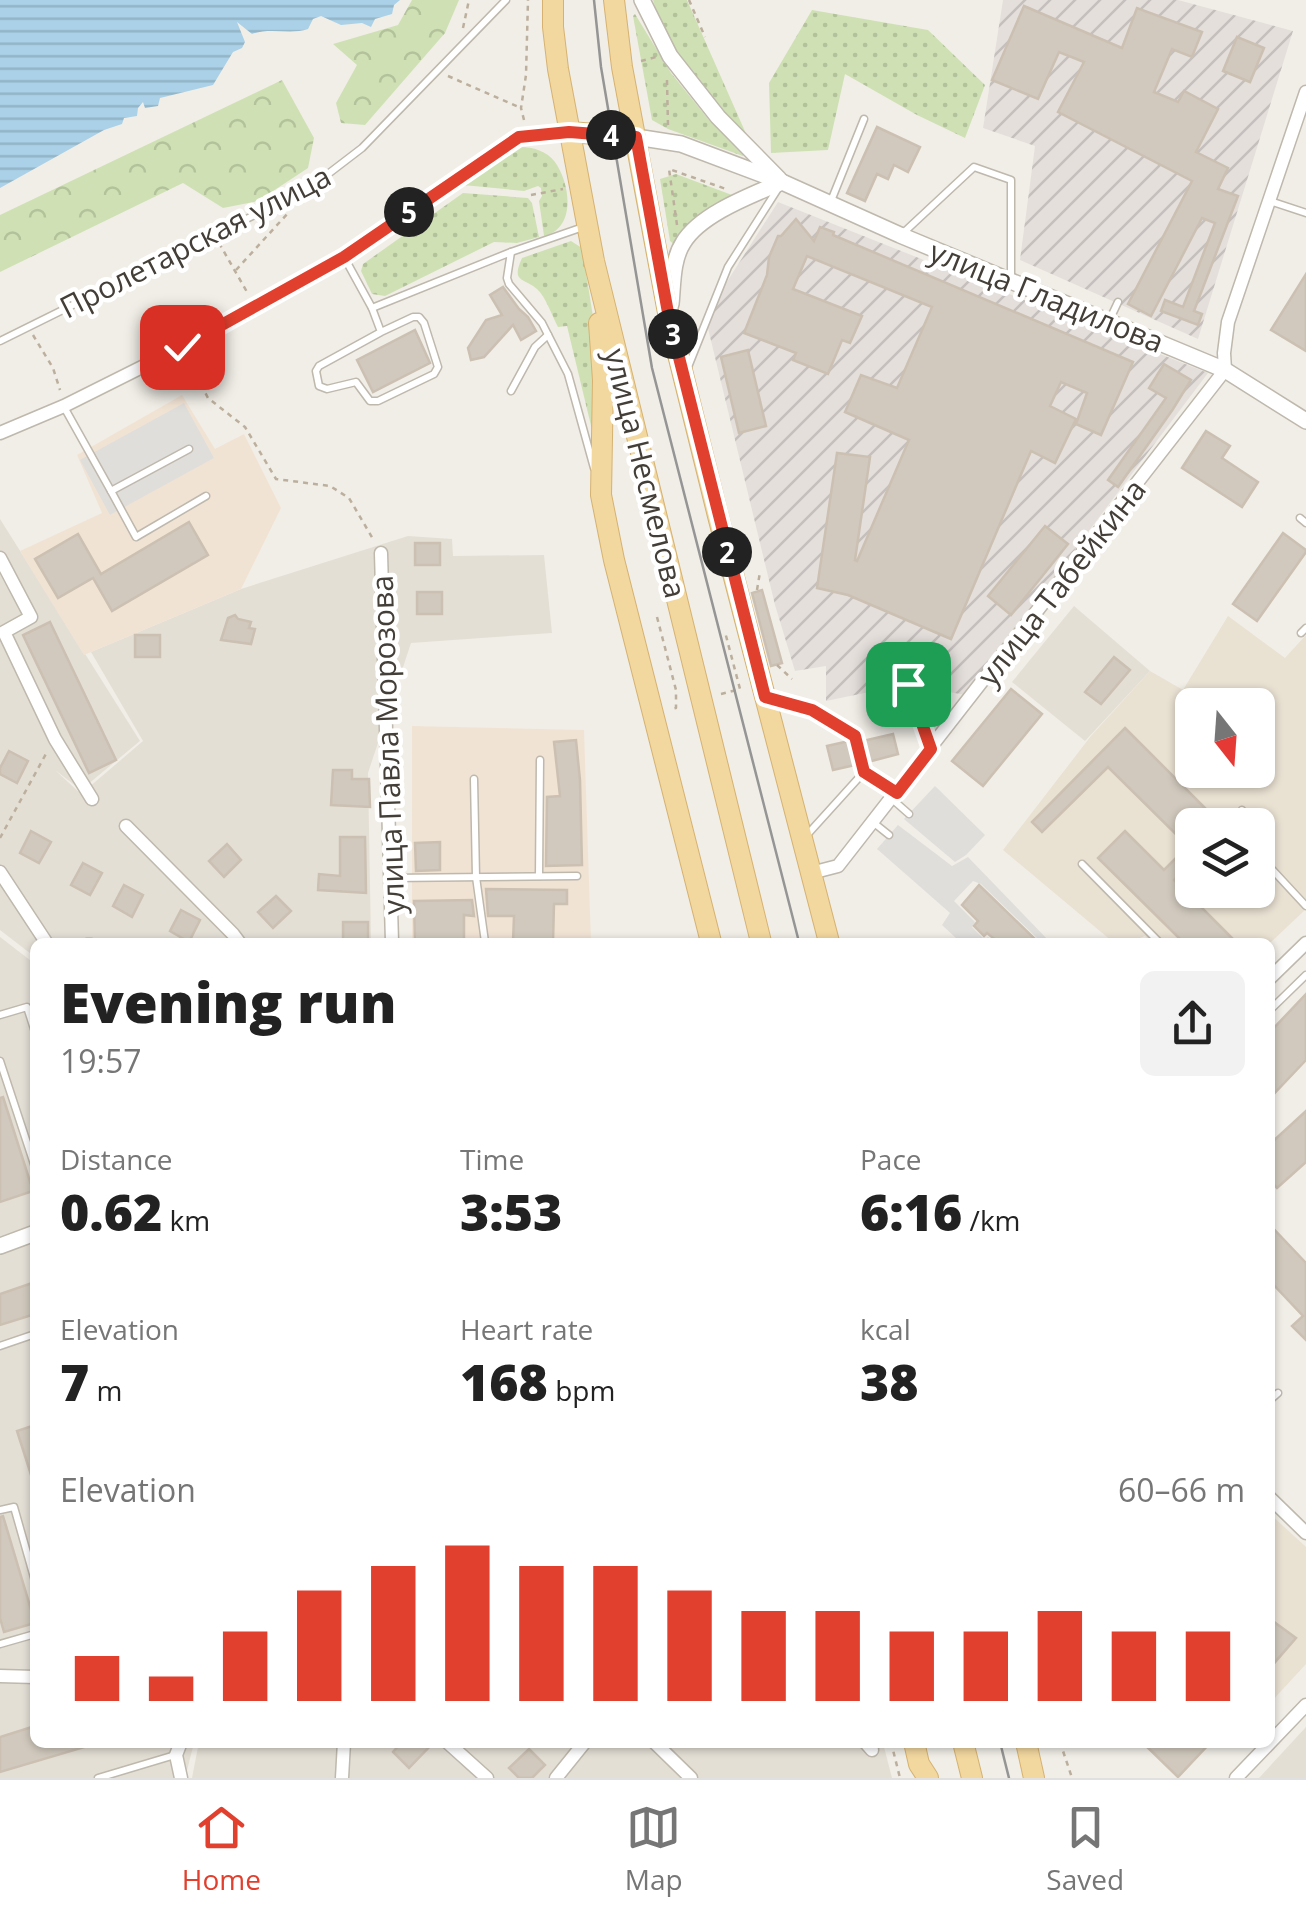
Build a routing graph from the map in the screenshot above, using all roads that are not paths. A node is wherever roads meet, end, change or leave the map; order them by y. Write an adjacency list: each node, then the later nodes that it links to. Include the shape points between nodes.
1 (506, 0): 25 (lane, Пролетарская улица, via 362,148 311,188)
2 (553, 0): 7 (main road, улица Несмелова)
3 (614, 0): 8 (main road)
4 (642, 0): 9 (street, via 670,56)
5 (1306, 92): 10 (street)
6 (864, 118): 11 (lane)
7 (569, 132): 8 (main road); 13 (main road, улица Несмелова); 16 (street, via 508,143)
8 (636, 137): 9 (street, улица Гладилова, via 681,144); 21 (main road)
9 (782, 182): 11 (street, улица Гладилова); 21 (street, via 710,218 682,244); 27 (lane, via 728,267)
10 (1269, 200): 12 (lane); 26 (street, via 1228,322)
11 (830, 204): 14 (street, улица Гладилова)
12 (1306, 213)
13 (587, 226): 15 (lane); 17 (main road, улица Несмелова)
14 (900, 236): 18 (street, улица Гладилова); 18 (lane, via 974,167 1011,180)
15 (511, 252): 20 (lane); 24 (lane, via 509,284)
16 (344, 257): 20 (lane); 29 (street)
17 (594, 262): 34 (main road, via 603,380); 66 (main road, улица Несмелова)
18 (1010, 281): 22 (street, улица Гладилова)
19 (1118, 302): 22 (lane)
20 (372, 308): 23 (lane)
21 (669, 318): 27 (main road)
22 (1109, 322): 26 (street, улица Гладилова)
23 (381, 332): 23 (lane, via 419,317 438,360 434,374 378,401 370,401 356,382 319,386 319,366)
24 (548, 335): 28 (lane); 34 (lane, via 568,374)
25 (0, 341)
26 (1225, 370): 30 (street, улица Гладилова); 41 (street, улица Табейкина)
27 (684, 377): 40 (main road)
28 (510, 390)
29 (64, 406): 31 (street); 33 (lane)
30 (1306, 421)
31 (0, 433)
32 (189, 449): 33 (lane)
33 (111, 491): 35 (lane, via 136,537)
34 (601, 495): 65 (main road)
35 (206, 496)
36 (381, 553): 59 (street, улица Павла Морозова)
37 (0, 558): 38 (street, via 31,617)
38 (2, 633): 46 (street)
39 (908, 684): 41 (lane)
40 (765, 697): 43 (lane, via 812,710 855,736); 51 (main road)
41 (931, 749): 45 (street, улица Табейкина)
42 (540, 760): 56 (lane)
43 (864, 772): 45 (lane); 51 (lane)
44 (474, 779): 58 (lane)
45 (895, 796): 47 (lane); 48 (street, улица Табейкина)
46 (92, 799)
47 (909, 814)
48 (874, 823): 50 (lane); 54 (street, улица Табейкина, via 838,866)
49 (126, 826): 62 (street)
50 (889, 836)
51 (802, 841): 54 (main road)
52 (1082, 864): 68 (lane)
53 (0, 872): 61 (street)
54 (811, 873): 67 (main road)
55 (1275, 873): 60 (lane)
56 (539, 876): 57 (lane); 58 (lane)
57 (577, 876)
58 (476, 877): 59 (lane); 64 (lane)
59 (390, 878): 63 (street, улица Павла Морозова)
60 (1306, 906)
61 (43, 938)
62 (236, 938)
63 (392, 938)
64 (484, 938)
65 (710, 938)
66 (760, 938)
67 (829, 938)
68 (1155, 938)
69 (1306, 943): 70 (street)
70 (1275, 973)
71 (1306, 974): 72 (lane)
72 (1275, 1005)
73 (0, 1016): 74 (lane, via 27,1007)
74 (30, 1016)
75 (0, 1061): 76 (lane)
76 (30, 1152)
77 (30, 1235): 78 (street)
78 (0, 1246)
79 (30, 1336): 80 (lane)
80 (0, 1346)
81 (1278, 1393): 82 (lane)
82 (1275, 1396)
83 (1275, 1503): 85 (street)
84 (0, 1510): 86 (lane, via 14,1506)
85 (1306, 1533)
86 (30, 1563)
87 (30, 1635): 88 (lane)
88 (0, 1644)
89 (0, 1674): 90 (street)
90 (30, 1676)
91 (1306, 1705): 92 (street)
92 (1275, 1737)
93 (344, 1748): 104 (street)
94 (454, 1748): 105 (street)
95 (581, 1748): 106 (street)
96 (660, 1748): 107 (street)
97 (915, 1748): 108 (main road)
98 (964, 1748): 109 (main road)
99 (1027, 1748): 110 (main road)
100 (1265, 1748): 111 (street)
101 (178, 1749): 102 (lane); 103 (street)
102 (98, 1778)
103 (181, 1778)
104 (342, 1778)
105 (487, 1778)
106 (556, 1778)
107 (691, 1778)
108 (928, 1778)
109 (972, 1778)
110 (1034, 1778)
111 (1236, 1778)

